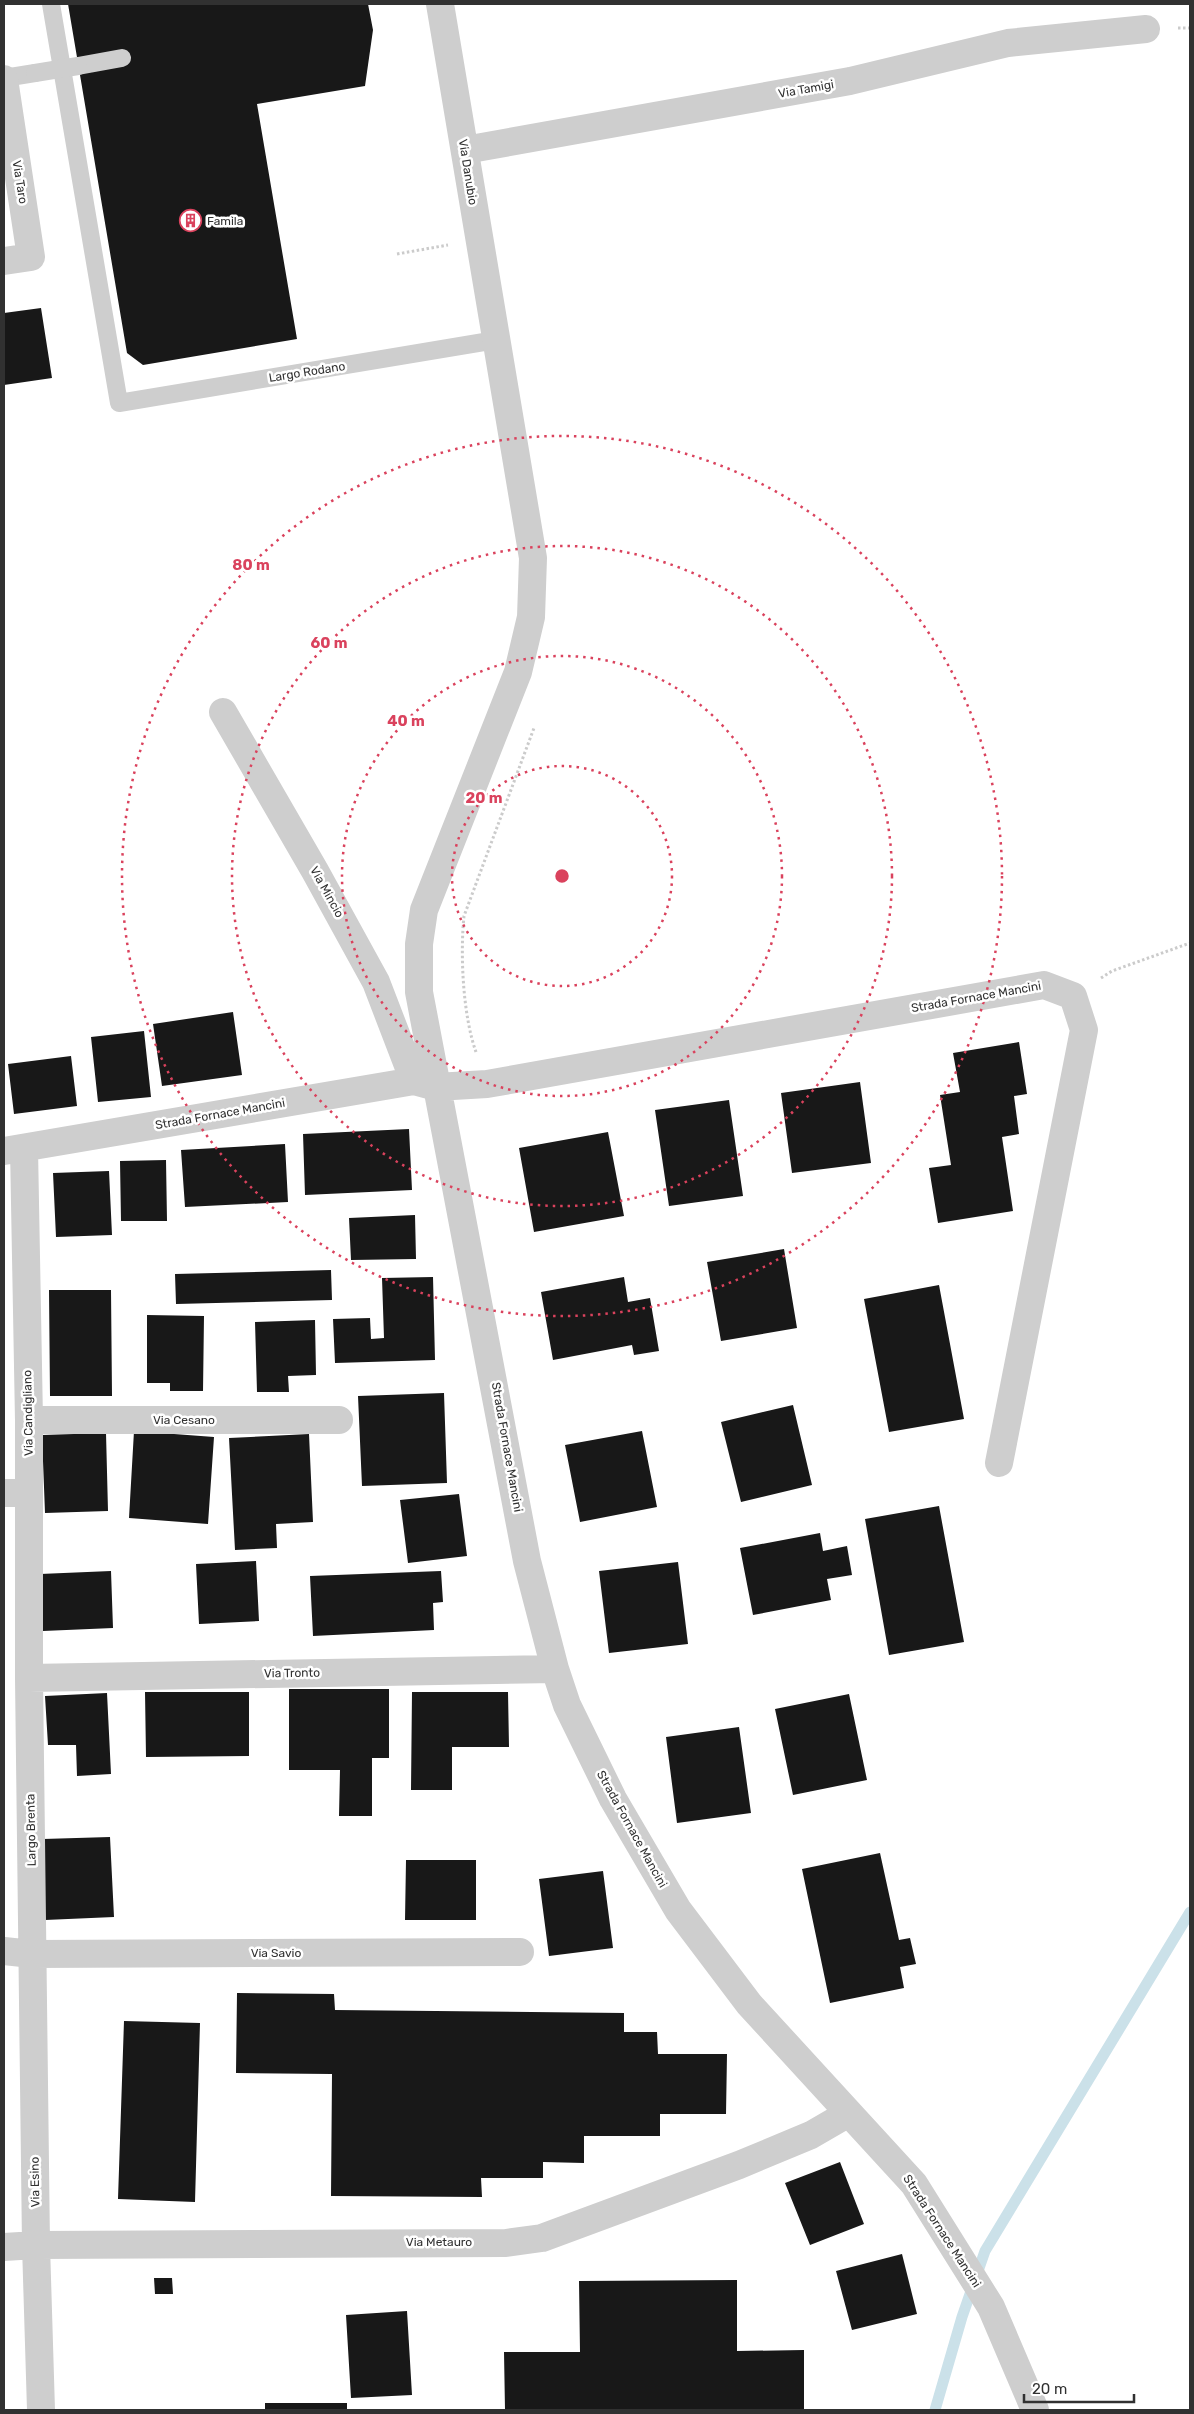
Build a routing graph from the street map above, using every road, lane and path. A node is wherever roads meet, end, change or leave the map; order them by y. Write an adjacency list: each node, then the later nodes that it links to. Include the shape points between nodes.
1 (51, 4): 10 (lane, Largo Rodano, via 119,403)
2 (440, 4): 6 (street, Via Danubio)
3 (1146, 29): 6 (street, Via Tamigi, via 1008,43 850,81)
4 (122, 58): 5 (lane, bridge)
5 (4, 79): 9 (street, Via Taro, via 32,257)
6 (465, 150): 10 (street, Via Danubio)
7 (454, 244): 8 (path)
8 (397, 254)
9 (4, 261)
10 (496, 340): 14 (street, Via Danubio, via 533,558 531,617 518,672 424,910 419,944)
11 (223, 712): 14 (street, Via Mincio, via 376,982)
12 (1190, 943): 13 (path, via 1112,971)
13 (1073, 996): 14 (street, Strada Fornace Mancini, via 1044,985 497,1082); 18 (street, via 1084,1030)
14 (425, 1084): 15 (street, Strada Fornace Mancini); 20 (street, Strada Fornace Mancini, via 502,1416 527,1561)
15 (14, 1149): 16 (street, Via Candigliano)
16 (29, 1420): 17 (street, Via Cesano); 19 (street, Via Candigliano)
17 (339, 1420)
18 (999, 1463)
19 (16, 1493): 21 (street, Via Candigliano)
20 (555, 1669): 21 (street, Via Tronto); 25 (street, Strada Fornace Mancini, via 567,1705 612,1799 678,1910 749,2004)
21 (29, 1678): 24 (street, Largo Brenta)
22 (4, 1951): 24 (street)
23 (520, 1952): 24 (street, Via Savio)
24 (32, 1954): 26 (street, Via Esino)
25 (849, 2112): 26 (street, Via Metauro, via 811,2135 738,2165 542,2238 506,2243); 29 (street, Strada Fornace Mancini, via 914,2184 959,2255 991,2307)
26 (36, 2245): 27 (street, Via Metauro); 28 (street, Via Esino)
27 (4, 2247)
28 (41, 2410)
29 (1035, 2410)

